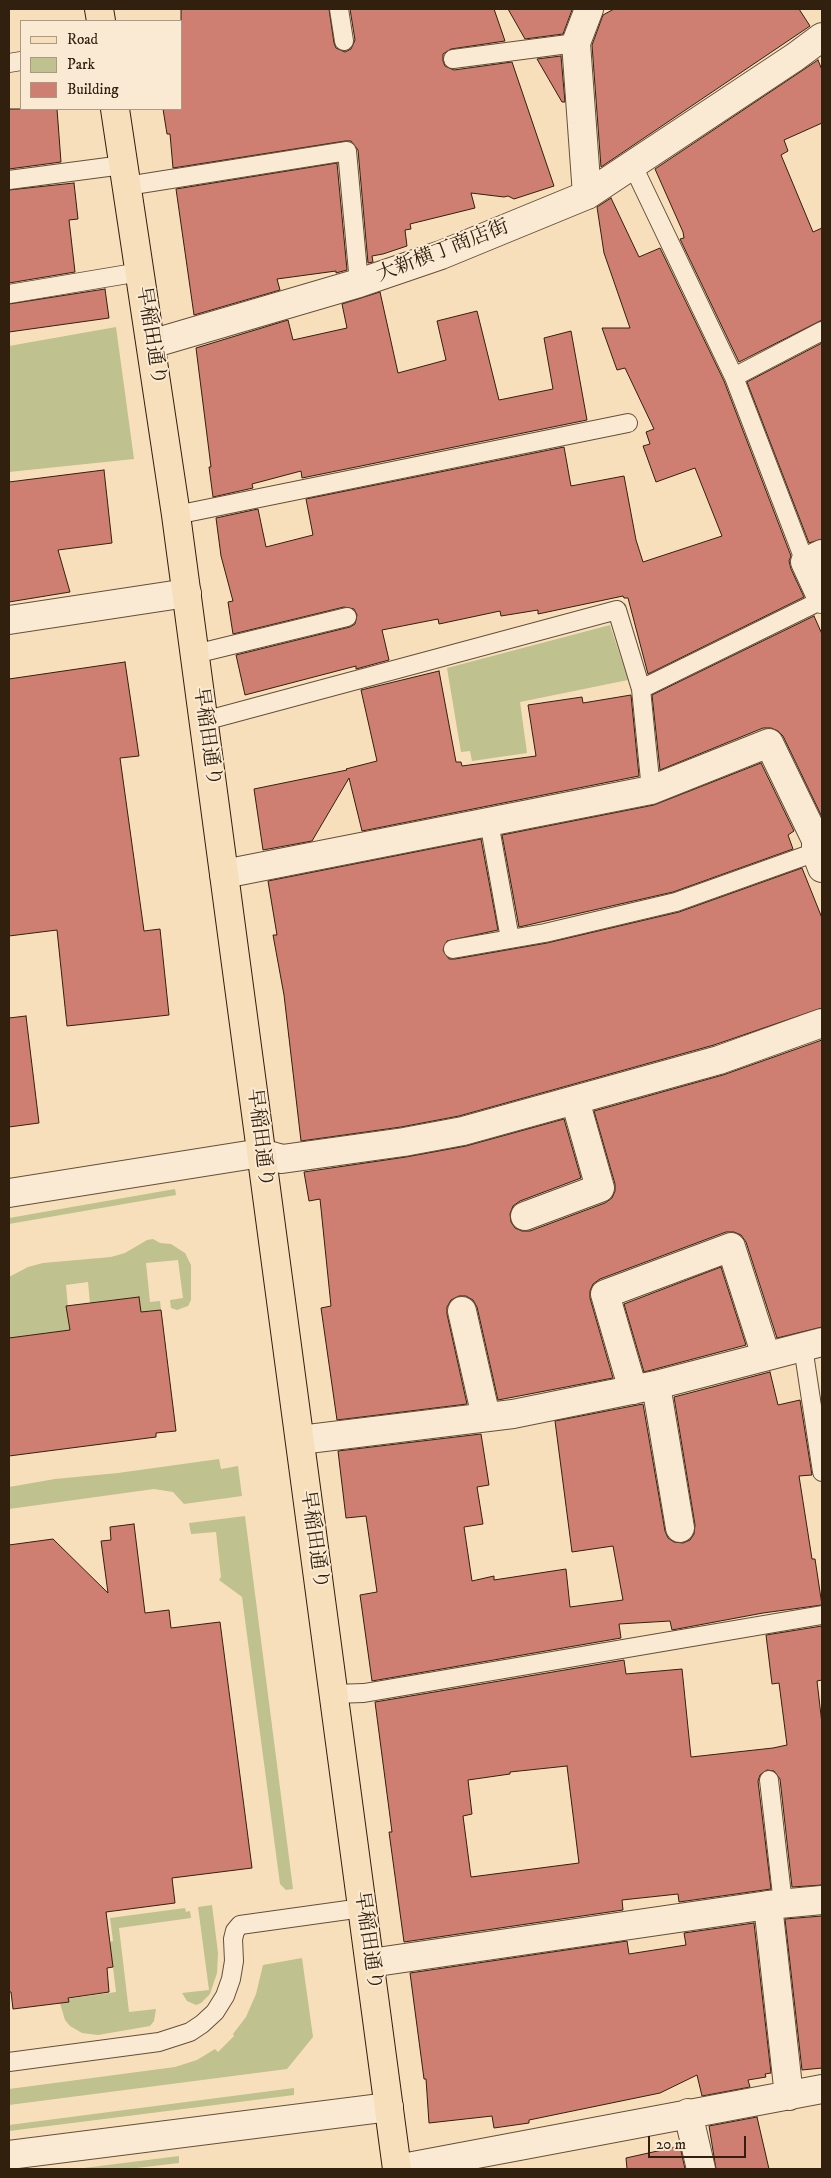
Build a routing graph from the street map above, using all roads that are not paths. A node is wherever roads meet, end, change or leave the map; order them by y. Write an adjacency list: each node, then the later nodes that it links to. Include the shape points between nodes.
1 (339, 9): 4 (lane)
2 (589, 9): 5 (street)
3 (822, 36): 8 (street, 大新横丁商店街)
4 (344, 41)
5 (576, 43): 6 (lane); 11 (street)
6 (453, 58)
7 (115, 110): 9 (main road, 早稲田通り)
8 (633, 166): 11 (street, 大新横丁商店街); 17 (lane)
9 (125, 175): 10 (lane); 12 (main road, 早稲田通り); 13 (lane, via 347,151)
10 (9, 180)
11 (587, 195): 13 (street, 大新横丁商店街, via 441,255)
12 (140, 272): 14 (lane); 16 (main road, 早稲田通り)
13 (359, 283): 16 (street, 大新横丁商店街)
14 (9, 294)
15 (822, 331): 17 (lane)
16 (151, 344): 19 (main road, 早稲田通り)
17 (734, 377): 20 (lane)
18 (628, 423): 19 (lane)
19 (176, 515): 21 (main road, 早稲田通り)
20 (814, 558): 22 (street)
21 (187, 593): 24 (street); 25 (main road, 早稲田通り)
22 (822, 600): 26 (lane)
23 (347, 617): 25 (lane)
24 (9, 620)
25 (195, 654): 27 (main road, 早稲田通り)
26 (641, 689): 27 (lane, via 617,610); 28 (lane)
27 (204, 721): 31 (main road, 早稲田通り)
28 (651, 790): 29 (street); 30 (street, via 769,743)
29 (489, 822): 31 (street); 32 (lane)
30 (819, 849): 32 (lane, via 676,902)
31 (224, 874): 36 (main road, 早稲田通り)
32 (510, 939): 33 (lane)
33 (453, 949)
34 (822, 1023): 35 (street, via 719,1060)
35 (575, 1100): 36 (street, via 463,1131 404,1142 282,1159); 38 (street, via 600,1188)
36 (261, 1152): 37 (street); 44 (main road, 早稲田通り)
37 (9, 1193)
38 (525, 1216)
39 (462, 1311): 43 (street)
40 (813, 1345): 41 (street); 45 (lane)
41 (766, 1356): 42 (street); 42 (street, via 731,1247 605,1294)
42 (645, 1387): 43 (street); 46 (street)
43 (486, 1417): 44 (street)
44 (300, 1440): 48 (main road, 早稲田通り)
45 (822, 1472)
46 (680, 1528)
47 (822, 1615): 48 (lane, via 364,1693)
48 (333, 1694): 52 (main road, 早稲田通り)
49 (769, 1780): 51 (lane)
50 (822, 1900): 51 (street)
51 (776, 1905): 53 (street); 56 (street)
52 (362, 1908): 53 (main road, 早稲田通り); 54 (lane, via 240,1925 233,1939 234,1961 225,1996 215,2012 190,2032 160,2042)
53 (370, 1963): 57 (main road, 早稲田通り)
54 (9, 2062)
55 (822, 2089): 56 (street)
56 (789, 2096): 58 (street)
57 (388, 2107): 59 (street); 60 (main road, 早稲田通り)
58 (688, 2113): 60 (street); 61 (street)
59 (9, 2155)
60 (397, 2169)
61 (701, 2169)

